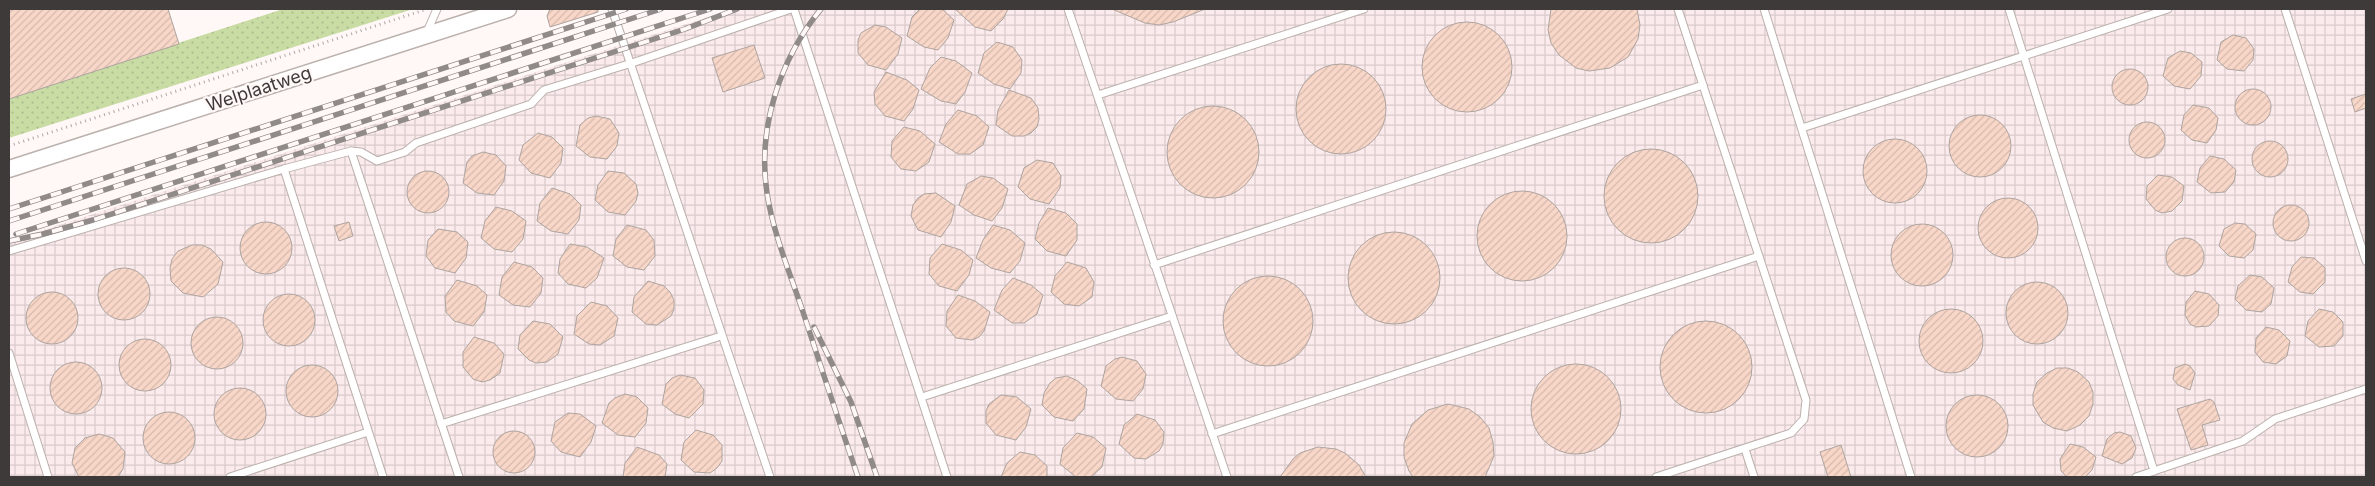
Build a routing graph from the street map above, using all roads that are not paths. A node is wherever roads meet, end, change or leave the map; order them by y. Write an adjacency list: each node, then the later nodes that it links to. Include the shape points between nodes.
1 (437, 9): 12 (lane)
2 (508, 9): 12 (street, Welplaatweg)
3 (612, 9): 14 (lane)
4 (792, 9): 14 (lane); 29 (lane)
5 (1068, 9): 16 (lane)
6 (1364, 9): 16 (lane)
7 (1678, 9): 15 (lane)
8 (1764, 9): 17 (lane)
9 (2009, 9): 13 (lane)
10 (2168, 9): 13 (lane)
11 (2284, 9): 23 (lane)
12 (425, 36): 19 (street, Welplaatweg)
13 (2024, 56): 17 (lane); 34 (lane)
14 (632, 63): 18 (lane, via 544,90 531,104 416,143 405,152 377,161 361,152); 39 (lane)
15 (1703, 85): 22 (lane); 24 (lane)
16 (1098, 96): 24 (lane)
17 (1802, 128): 44 (lane)
18 (351, 151): 20 (lane); 30 (lane)
19 (9, 169)
20 (284, 169): 21 (lane); 31 (lane)
21 (9, 251)
22 (1759, 256): 32 (lane); 33 (lane, via 1806,400 1804,419 1791,433)
23 (2366, 261)
24 (1154, 265): 25 (lane)
25 (1172, 316): 29 (lane); 32 (lane)
26 (718, 337): 30 (lane)
27 (9, 353): 35 (lane)
28 (2366, 389): 34 (lane, via 2275,419 2243,441)
29 (922, 397): 40 (lane)
30 (441, 424): 38 (lane)
31 (368, 432): 36 (lane); 37 (lane)
32 (1212, 434): 41 (lane)
33 (1745, 449): 42 (lane); 43 (lane)
34 (2154, 471): 45 (lane)
35 (48, 477)
36 (230, 477)
37 (383, 477)
38 (459, 477)
39 (770, 477)
40 (947, 477)
41 (1227, 477)
42 (1656, 477)
43 (1754, 477)
44 (1911, 477)
45 (2136, 477)

